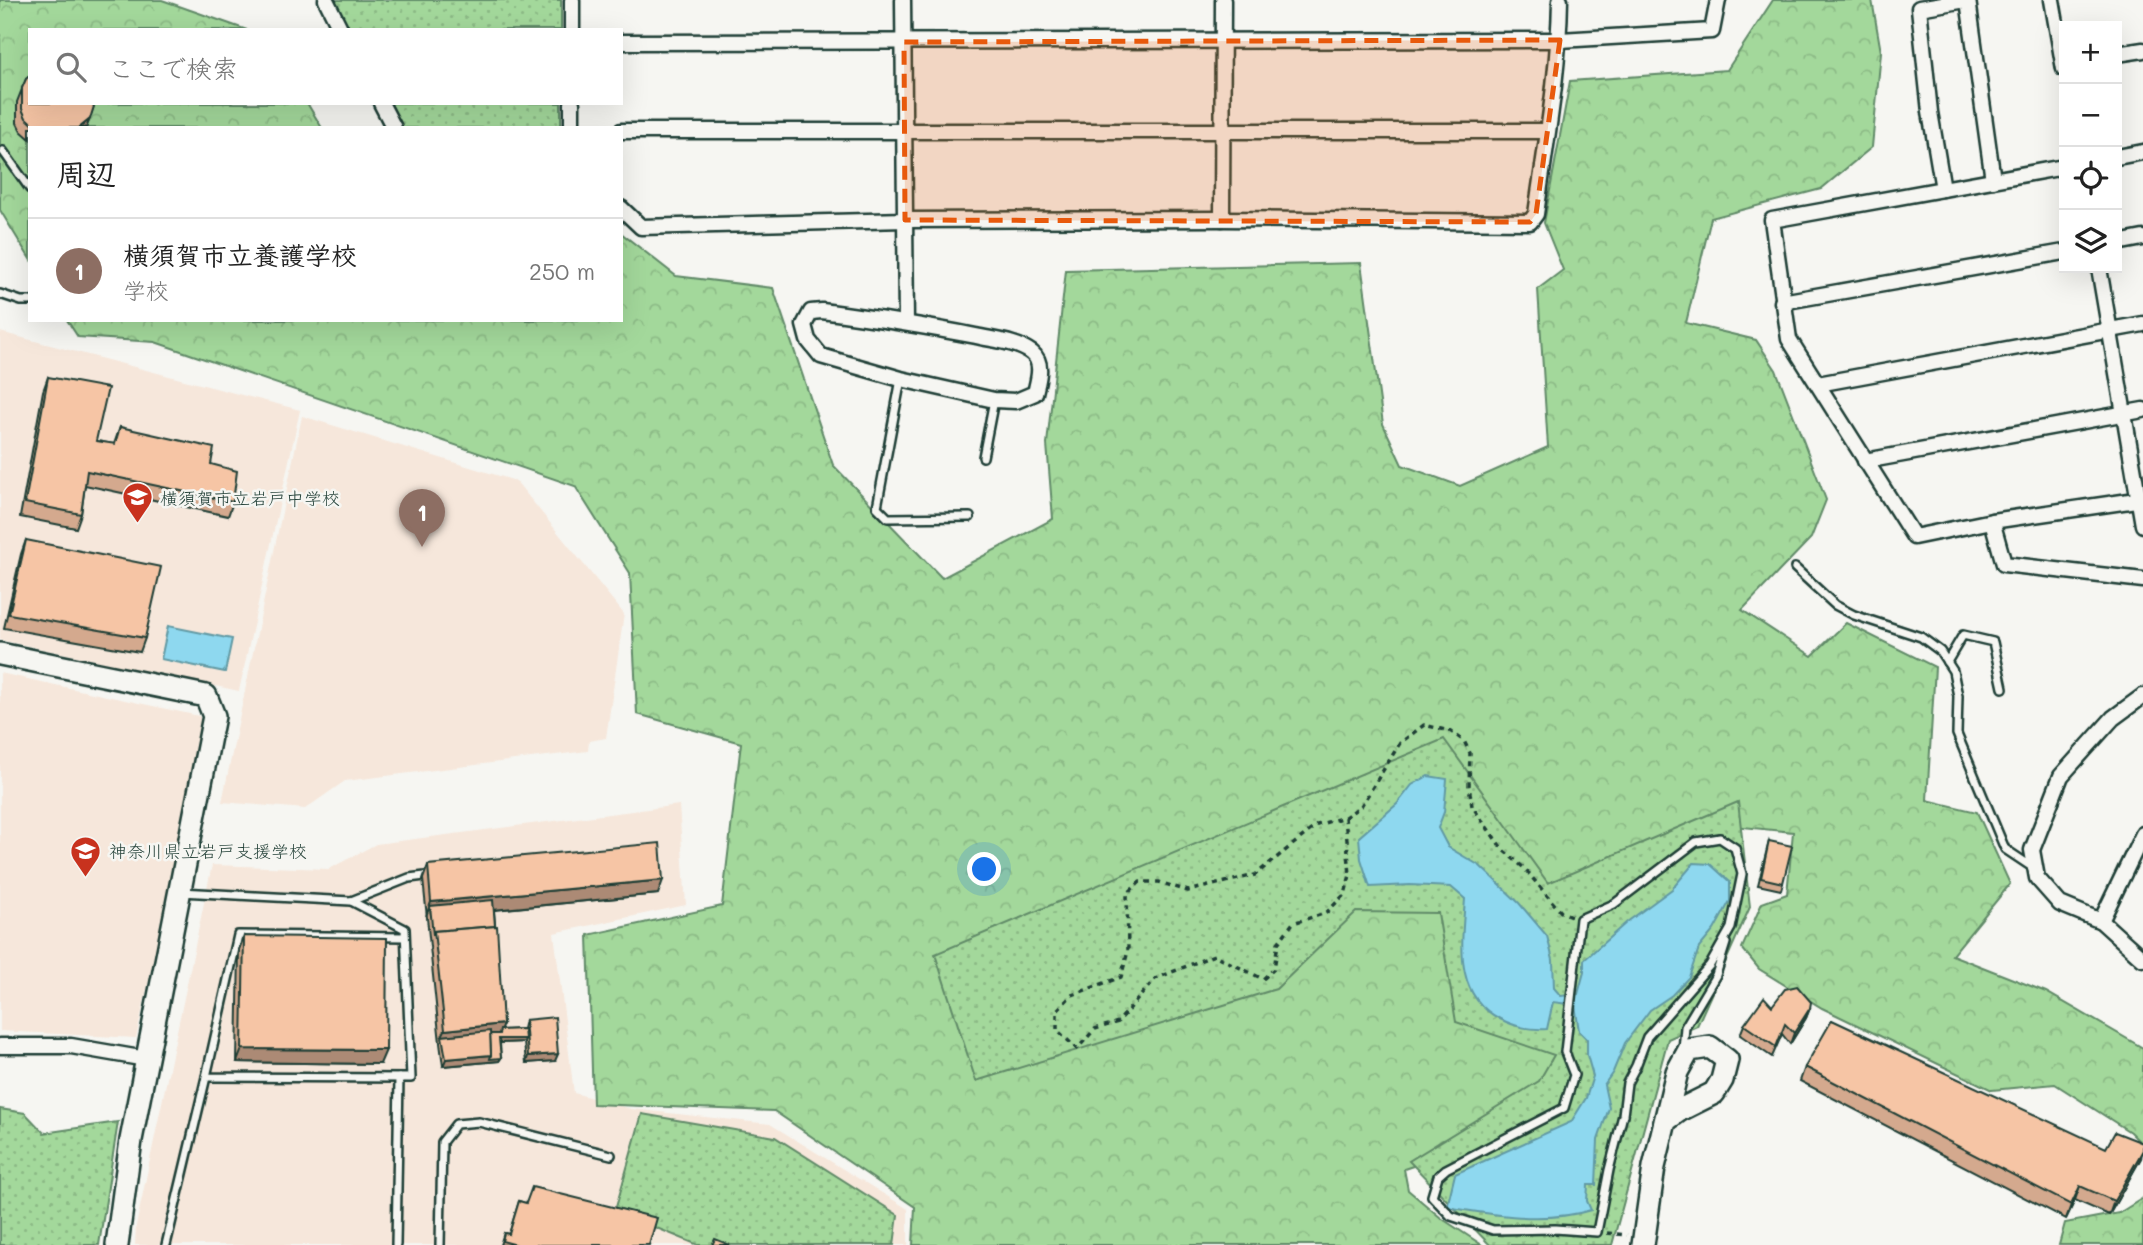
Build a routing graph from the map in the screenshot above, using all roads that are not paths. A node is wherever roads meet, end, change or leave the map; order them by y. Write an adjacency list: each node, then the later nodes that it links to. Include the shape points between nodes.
1 (326, 0): 9 (street)
2 (572, 0): 10 (street)
3 (904, 0): 13 (street)
4 (1223, 0): 14 (street)
5 (1560, 0): 12 (street)
6 (1717, 0): 12 (street, via 1712,31)
7 (1967, 0): 30 (street); 32 (street, via 1919,8)
8 (2052, 0): 11 (street)
9 (340, 28)
10 (572, 28)
11 (2059, 38)
12 (1559, 40): 14 (street); 25 (street)
13 (904, 41): 14 (street); 15 (street); 22 (street)
14 (1222, 41): 23 (street)
15 (623, 42)
16 (2143, 50): 17 (street)
17 (2122, 53)
18 (382, 105): 20 (street)
19 (572, 105): 21 (street)
20 (393, 126)
21 (572, 126)
22 (905, 130): 23 (street); 24 (street); 35 (street)
23 (1222, 130): 25 (street); 34 (street)
24 (623, 131)
25 (1548, 131): 34 (street, via 1536,214 1530,222)
26 (3, 150): 31 (lane)
27 (2143, 152): 28 (street)
28 (2122, 156)
29 (2059, 168): 30 (street)
30 (1993, 180): 32 (street)
31 (28, 186)
32 (1943, 189): 42 (street, via 1772,220)
33 (623, 210): 35 (street, via 641,227)
34 (1222, 219): 35 (street)
35 (905, 220): 43 (street)
36 (2143, 238): 37 (street)
37 (2122, 242)
38 (2059, 253): 42 (street)
39 (2100, 273): 45 (street)
40 (0, 294): 41 (lane)
41 (28, 301)
42 (1782, 302): 47 (street, via 1789,339)
43 (906, 323): 46 (street, via 822,311 811,312 804,325 808,340 821,356); 48 (street, via 1008,343 1031,352 1040,375 1035,393 1016,401)
44 (2143, 324): 45 (street)
45 (2109, 330): 47 (street); 50 (street)
46 (901, 379): 48 (street); 54 (lane, via 877,506 888,518)
47 (1818, 384): 52 (street)
48 (993, 400): 51 (lane)
49 (2143, 410): 50 (street)
50 (2124, 413): 52 (street); 53 (street)
51 (983, 457)
52 (1865, 461): 55 (street, via 1914,537)
53 (2141, 500): 55 (street); 56 (street)
54 (970, 517)
55 (1992, 522): 58 (street, via 2004,564)
56 (2143, 525)
57 (1795, 568): 60 (lane, via 1835,605 1921,637)
58 (2143, 580)
59 (0, 654): 66 (street, via 206,695 214,716)
60 (1947, 662): 61 (lane, via 1963,635 1993,642); 64 (lane, via 1958,696 1957,734 2000,836 2006,849)
61 (2003, 688)
62 (2143, 696): 64 (street, via 2113,718 2061,776 2032,850)
63 (2143, 834): 68 (street)
64 (2035, 869): 68 (street, via 2037,878 2060,904)
65 (436, 874): 67 (lane, via 409,878)
66 (179, 892): 67 (lane); 74 (street)
67 (351, 901): 70 (lane, via 405,929)
68 (2101, 921): 71 (street)
69 (1731, 928): 69 (lane, via 1742,874 1735,848 1720,838 1696,842 1614,904 1580,919 1565,1052 1574,1075 1564,1108 1438,1176 1432,1196 1451,1216 1493,1230 1598,1232 1627,1083 1647,1037 1710,965); 73 (lane, via 1716,975 1685,1027)
70 (405, 937): 75 (lane, via 238,935); 76 (lane, via 411,1078)
71 (2143, 959)
72 (0, 1046): 74 (street, via 71,1046)
73 (1685, 1058): 77 (street); 77 (street, via 1689,1050 1710,1047 1727,1060 1714,1093)
74 (146, 1059): 80 (street)
75 (206, 1077): 76 (lane); 81 (lane)
76 (399, 1078): 82 (lane)
77 (1665, 1121): 79 (street)
78 (611, 1155): 83 (lane, via 479,1122 456,1124 442,1142)
79 (1643, 1240)
80 (117, 1245)
81 (166, 1245)
82 (396, 1245)
83 (440, 1245)

